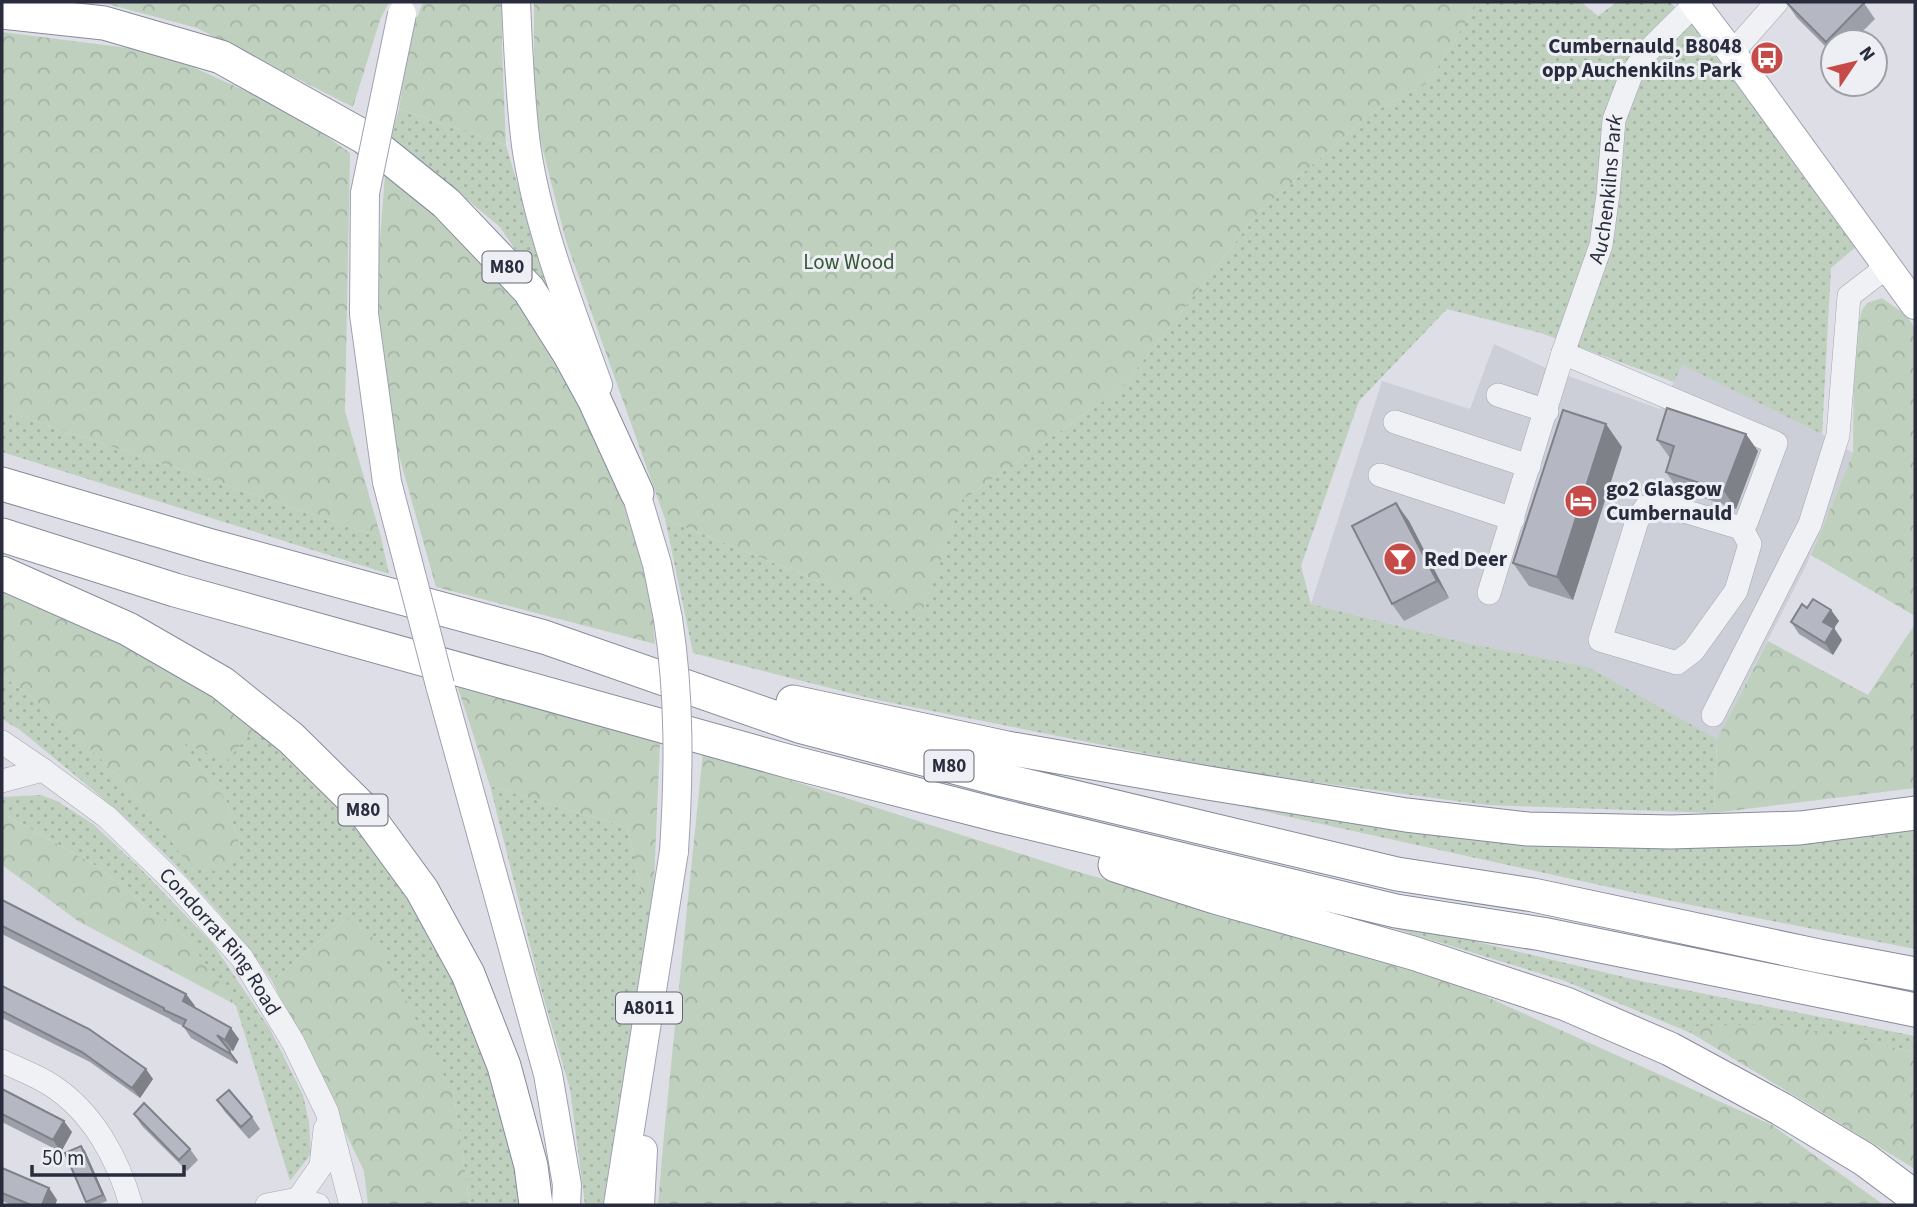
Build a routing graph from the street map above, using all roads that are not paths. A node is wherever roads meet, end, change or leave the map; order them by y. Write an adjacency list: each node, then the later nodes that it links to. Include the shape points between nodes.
1 (516, 2): 16 (main road, via 526,146 543,222)
2 (1777, 2): 6 (street)
3 (1694, 3): 6 (main road); 9 (street, Auchenkilns Park, via 1631,75 1614,120 1601,245)
4 (405, 8): 40 (main road, bridge, via 365,193 364,314 387,482 548,1074 568,1185)
5 (2, 12): 16 (highway, M80, via 104,23 221,57 364,137 446,203 529,290 594,399)
6 (1732, 53): 7 (main road)
7 (1888, 266): 8 (main road); 23 (street, via 1849,296 1838,435 1810,524)
8 (1915, 305)
9 (1563, 353): 11 (street, Auchenkilns Park); 18 (street, via 1776,443)
10 (1498, 395): 11 (street)
11 (1547, 411): 13 (street, Auchenkilns Park)
12 (1395, 422): 13 (street)
13 (1529, 467): 17 (street, Auchenkilns Park)
14 (1380, 475): 17 (street)
15 (2, 484): 22 (highway, M80)
16 (637, 493): 30 (main road, A8011, bridge, via 668,619 679,745 674,851)
17 (1513, 519): 21 (street, Auchenkilns Park)
18 (1743, 525): 18 (street, via 1657,503 1646,507 1637,522 1600,640 1677,663 1693,651 1735,591 1750,544)
19 (2, 535): 25 (highway, M80, via 175,590)
20 (2, 573): 39 (highway, M80, via 128,629 222,684 291,738 362,808 422,890 468,974 504,1066 531,1166)
21 (1489, 593)
22 (544, 637): 28 (highway, via 815,707 1007,748 1406,815 1528,829 1671,832 1800,828); 29 (highway, M80, via 799,726 1003,780 1397,874 1534,895)
23 (1713, 715)
24 (2, 742): 26 (street, Condorrat Ring Road)
25 (791, 762): 31 (highway, M80, via 1396,911 1542,934); 34 (highway, via 1566,1004 1670,1049 1781,1109 1864,1158)
26 (43, 770): 27 (street); 33 (street, Condorrat Ring Road, via 107,817 178,886 242,958 293,1042)
27 (2, 781)
28 (1915, 813)
29 (1915, 974)
30 (654, 979): 41 (main road, A8011); 42 (main road)
31 (1915, 1010)
32 (2, 1061): 36 (street, via 51,1085 79,1109 105,1142)
33 (327, 1112): 35 (street, via 321,1166); 38 (street, Condorrat Ring Road)
34 (1915, 1197)
35 (308, 1202): 37 (street)
36 (131, 1205)
37 (267, 1205)
38 (351, 1205)
39 (536, 1205)
40 (566, 1205)
41 (618, 1205)
42 (640, 1205)

